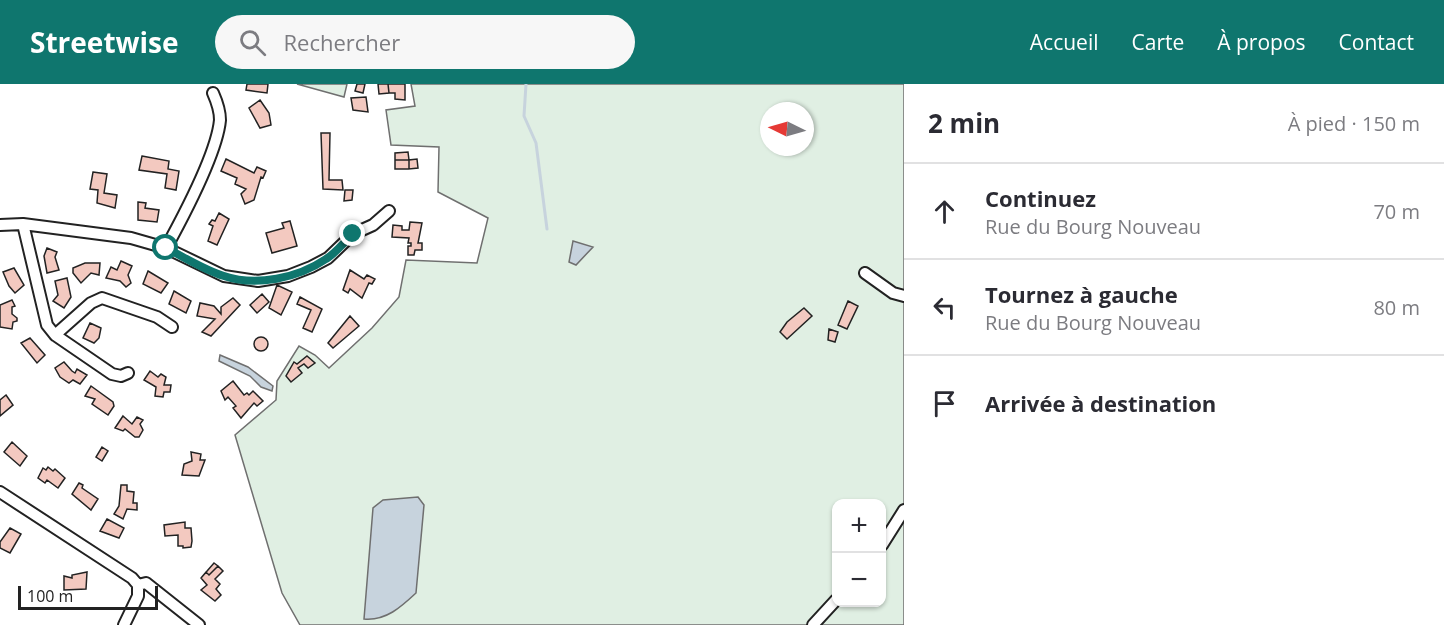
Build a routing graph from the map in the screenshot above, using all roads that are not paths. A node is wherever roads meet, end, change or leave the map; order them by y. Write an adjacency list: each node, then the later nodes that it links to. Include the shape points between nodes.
1 (213, 93): 5 (street, via 220,118 217,136 193,196)
2 (389, 211): 5 (street, via 373,225 353,234 328,258 288,276 258,281 224,276)
3 (23, 224): 4 (street); 5 (street, via 131,238); 9 (street, via 47,325)
4 (0, 225)
5 (166, 248)
6 (865, 273): 7 (street, via 893,293)
7 (904, 296)
8 (172, 327): 9 (street, via 157,317 102,298)
9 (55, 335): 10 (street, via 112,374)
10 (128, 373)
11 (0, 492): 14 (street)
12 (904, 510): 13 (street)
13 (886, 539)
14 (138, 585): 16 (street, via 138,596); 17 (street, via 146,583 155,588)
15 (832, 605): 18 (street)
16 (124, 625)
17 (199, 625)
18 (813, 625)

